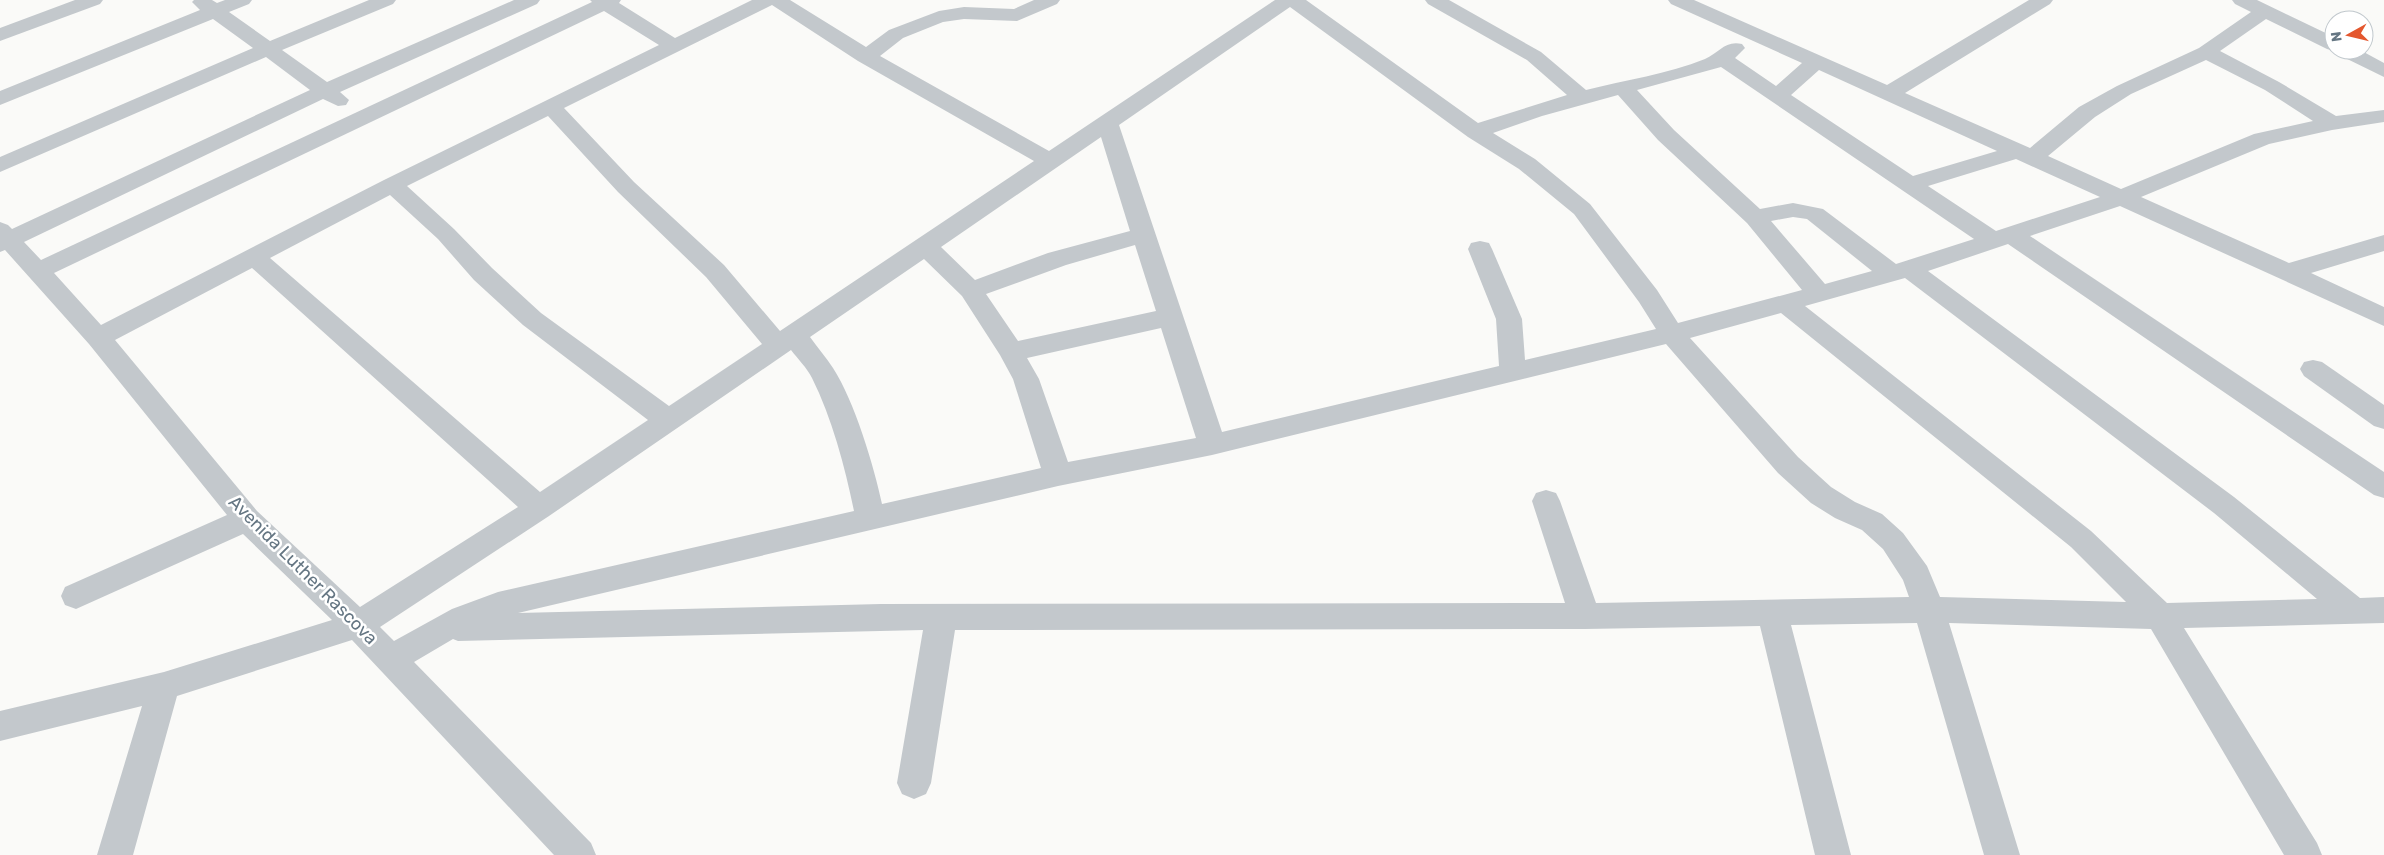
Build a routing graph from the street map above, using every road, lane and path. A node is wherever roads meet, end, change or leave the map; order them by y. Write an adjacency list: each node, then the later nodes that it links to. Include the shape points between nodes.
1 (93, 0): 18 (street)
2 (242, 0): 15 (street)
3 (386, 0): 21 (street)
4 (530, 0): 27 (street)
5 (767, 0): 20 (street)
6 (777, 0): 23 (street)
7 (1050, 0): 23 (street, via 1017,15 964,13 939,17 896,34)
8 (1288, 0): 35 (street)
9 (1293, 0): 37 (street)
10 (1435, 0): 30 (street, via 1534,56)
11 (2043, 0): 28 (street)
12 (2242, 0): 16 (street)
13 (606, 1): 20 (street); 34 (street)
14 (1690, 2): 17 (street)
15 (206, 6): 21 (street); 31 (street)
16 (2265, 11): 19 (street); 22 (street)
17 (1751, 33): 24 (street); 25 (street)
18 (0, 35)
19 (2324, 40)
20 (673, 45): 32 (street)
21 (269, 50): 27 (street); 40 (street)
22 (2206, 52): 36 (street, via 2272,86); 38 (street, via 2124,90)
23 (865, 57): 39 (street)
24 (1721, 58): 26 (street, via 1705,66); 29 (street)
25 (1816, 62): 28 (street); 29 (street)
26 (1624, 88): 30 (street); 44 (street, via 1666,135)
27 (326, 90): 34 (street); 46 (street)
28 (1888, 94): 38 (street)
29 (1777, 96): 41 (street)
30 (1583, 98): 37 (street, via 1502,121)
31 (0, 100)
32 (550, 106): 42 (street); 62 (street, via 626,187)
33 (2384, 116): 36 (street)
34 (360, 118): 52 (street)
35 (1107, 123): 39 (street); 45 (street)
36 (2332, 123): 43 (street, via 2262,140)
37 (1476, 132): 60 (street, via 1542,175 1582,209 1648,296)
38 (2025, 155): 41 (street); 43 (street)
39 (1050, 161): 49 (street)
40 (0, 165)
41 (1910, 184): 47 (street)
42 (392, 185): 51 (street); 67 (street, via 532,319)
43 (2119, 198): 47 (street); 54 (street)
44 (1755, 218): 53 (street, via 1792,209 1806,210); 56 (street)
45 (1143, 235): 55 (street, via 1049,262); 58 (street)
46 (3, 237): 52 (street, Avenida Luther Rascova)
47 (2002, 238): 53 (street); 70 (street)
48 (2384, 243): 54 (street)
49 (924, 246): 55 (street); 62 (street)
50 (1480, 249): 65 (street, via 1509,319)
51 (255, 258): 61 (street); 72 (street)
52 (38, 271): 61 (street, Avenida Luther Rascova)
53 (1900, 272): 56 (street); 77 (street)
54 (2288, 272): 59 (street)
55 (971, 290): 63 (street)
56 (1820, 294): 57 (street)
57 (1785, 303): 60 (street); 80 (street, via 2081,539)
58 (1170, 316): 63 (street); 68 (street)
59 (2384, 317)
60 (1672, 334): 65 (street); 76 (street, via 1788,465 1821,495 1872,522 1893,541 1916,576)
61 (98, 338): 73 (street, Avenida Luther Rascova)
62 (786, 340): 67 (street); 74 (street, via 823,373 839,410 863,484)
63 (1011, 352): 69 (street, via 1026,379)
64 (2313, 369): 66 (street)
65 (1513, 374): 68 (street)
66 (2384, 419)
67 (668, 420): 72 (street)
68 (1212, 445): 69 (street)
69 (1058, 475): 74 (street)
70 (2384, 487)
71 (1546, 501): 79 (street)
72 (539, 508): 82 (street)
73 (247, 519): 75 (street); 82 (street, Avenida Luther Rascova)
74 (870, 519): 83 (street, via 498,605)
75 (76, 596)
76 (1929, 610): 78 (street); 80 (street); 91 (street)
77 (2369, 611): 80 (street)
78 (1773, 614): 79 (street); 90 (street)
79 (1585, 616): 81 (street)
80 (2160, 616): 92 (street)
81 (942, 617): 83 (street); 87 (street)
82 (358, 625): 84 (street, Avenida Luther Rascova); 85 (street)
83 (442, 628): 84 (street)
84 (391, 659): 89 (street, Avenida Luther Rascova)
85 (164, 686): 86 (street); 88 (street)
86 (0, 726)
87 (914, 783)
88 (115, 855)
89 (578, 855)
90 (1833, 855)
91 (2002, 855)
92 (2304, 855)

